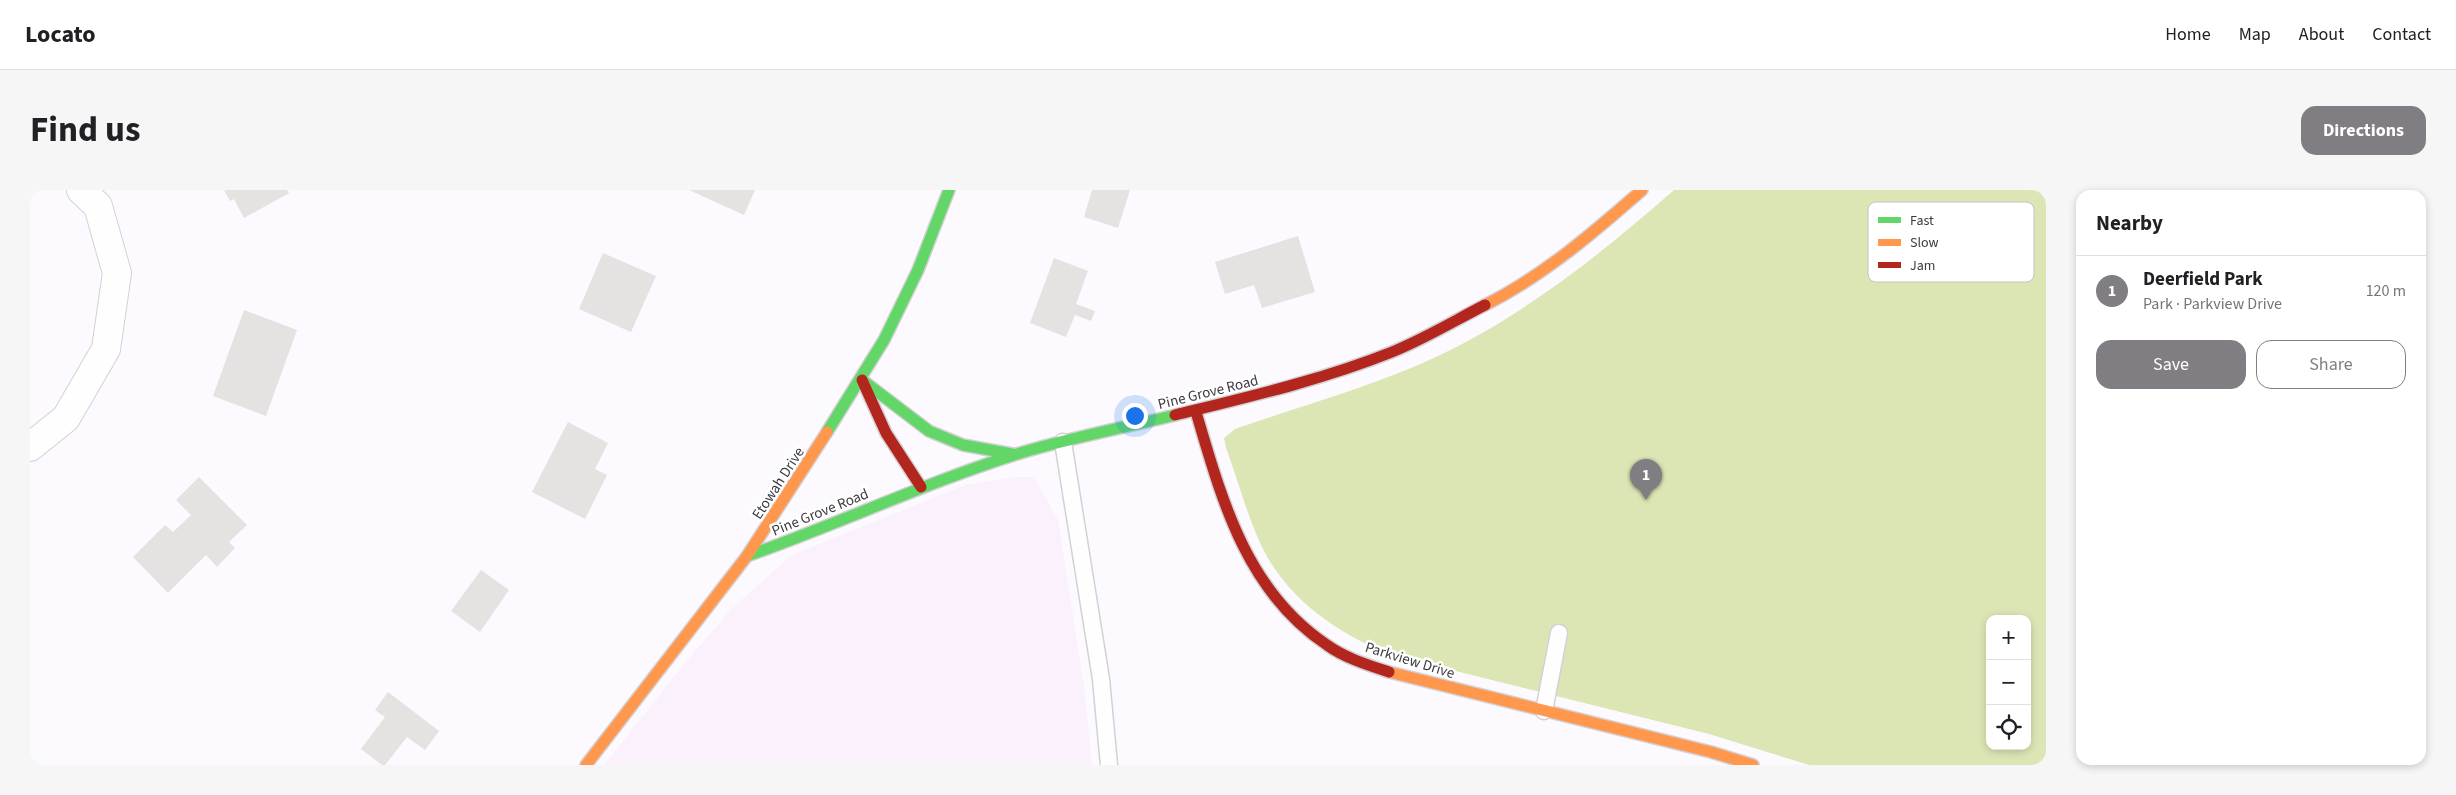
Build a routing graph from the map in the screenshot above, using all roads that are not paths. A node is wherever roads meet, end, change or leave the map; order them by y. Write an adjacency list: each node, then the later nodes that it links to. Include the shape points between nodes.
1 (81, 190): 7 (street, via 98,206 117,272 106,349 66,418)
2 (949, 190): 4 (street, Etowah Drive, via 918,270)
3 (1642, 190): 5 (street, Pine Grove Road, via 1583,242 1504,295 1432,334 1355,366)
4 (862, 380): 8 (street, via 929,431 980,449); 9 (street, via 886,433); 10 (street, Etowah Drive)
5 (1196, 412): 6 (street, Pine Grove Road); 12 (street, Parkview Drive, via 1237,539 1261,582 1279,606 1302,627 1327,645 1373,667)
6 (1064, 442): 8 (street, Pine Grove Road); 14 (lane, via 1101,679)
7 (30, 447)
8 (1018, 454): 9 (street, Pine Grove Road)
9 (921, 487): 10 (street, Pine Grove Road, via 812,533)
10 (747, 556): 13 (street, Etowah Drive)
11 (1559, 633): 12 (lane)
12 (1544, 711): 15 (street, Parkview Drive)
13 (586, 765)
14 (1110, 765)
15 (1754, 765)

